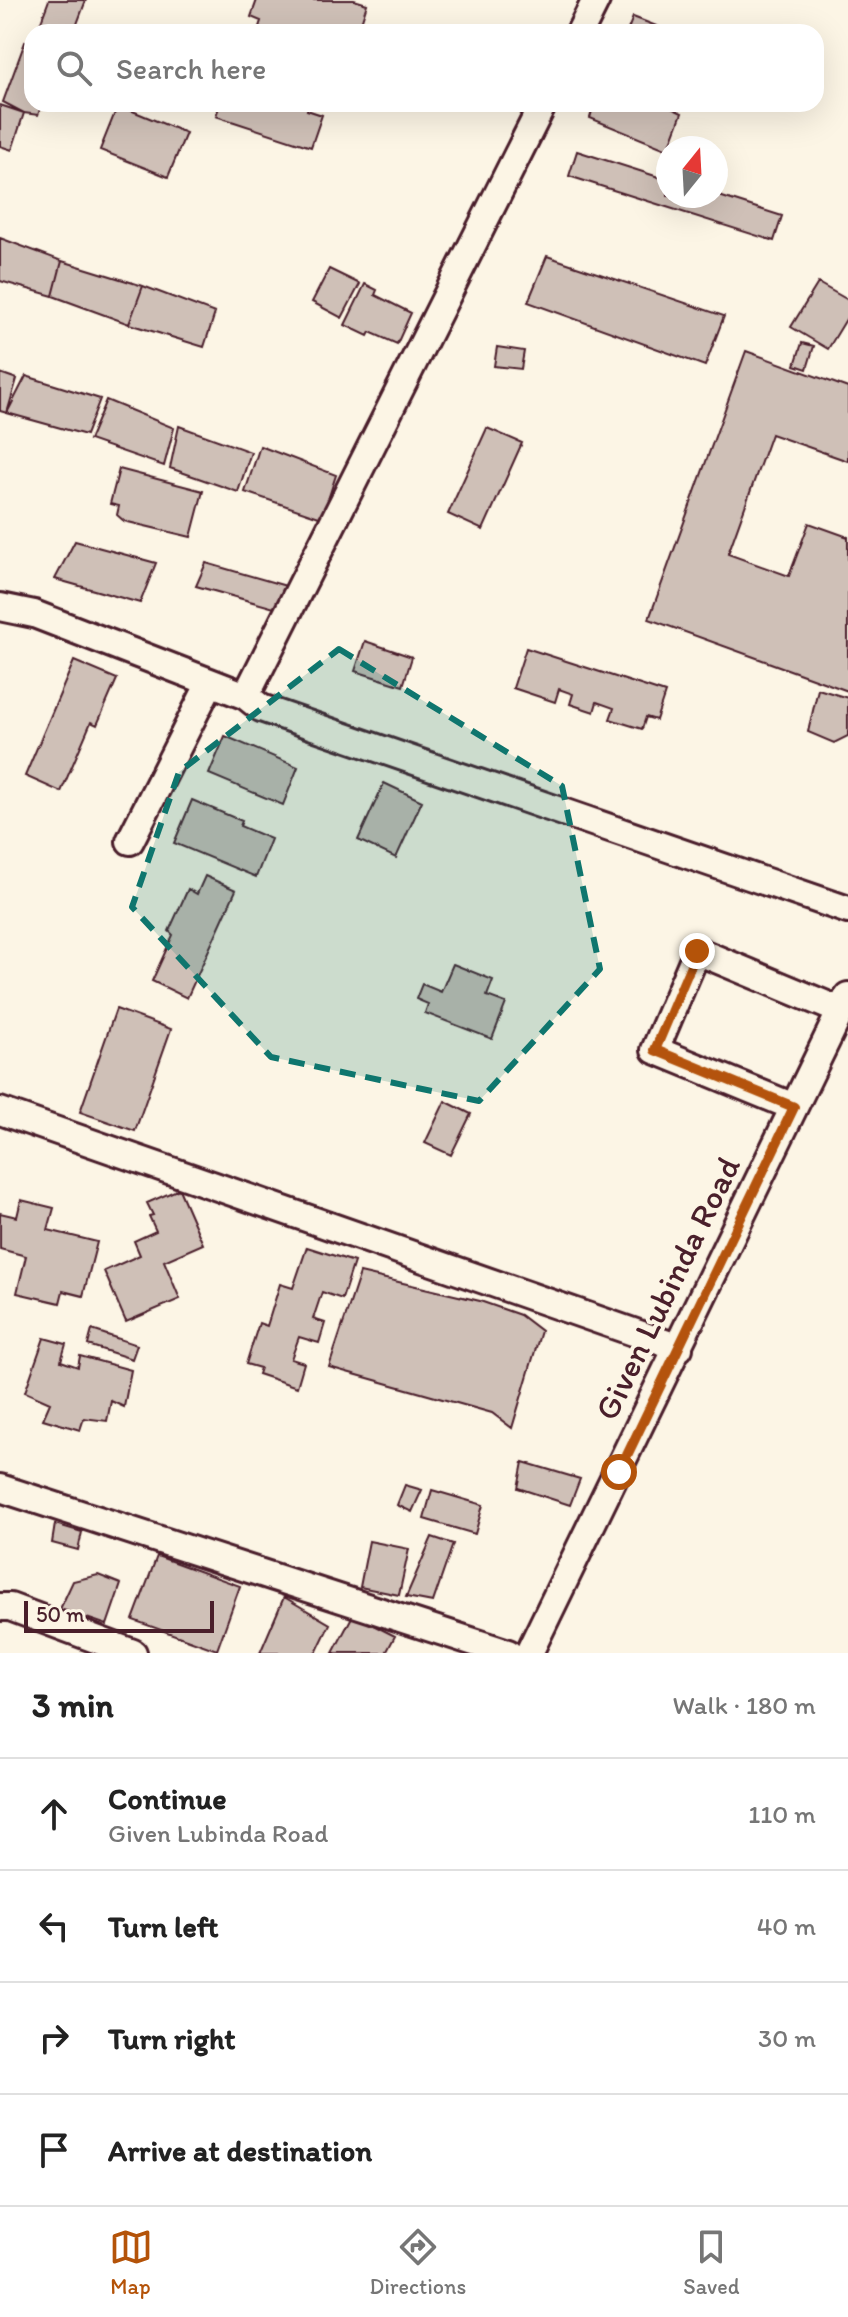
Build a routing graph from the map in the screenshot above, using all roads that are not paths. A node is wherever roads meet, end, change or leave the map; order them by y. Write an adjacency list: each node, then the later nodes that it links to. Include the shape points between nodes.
1 (596, 0): 2 (street)
2 (584, 24)
3 (539, 112): 6 (street)
4 (0, 607): 5 (street, via 34,614)
5 (210, 683): 6 (street); 7 (street)
6 (246, 696): 8 (street, via 261,708)
7 (130, 841)
8 (848, 910)
9 (844, 1004): 10 (street, Given Lubinda Road); 10 (street, via 697,951 655,1050)
10 (794, 1107): 12 (street, Given Lubinda Road)
11 (0, 1111): 12 (street)
12 (679, 1348): 17 (street, Given Lubinda Road)
13 (0, 1488): 16 (street)
14 (0, 1607): 15 (street)
15 (133, 1653)
16 (508, 1653)
17 (529, 1653)

